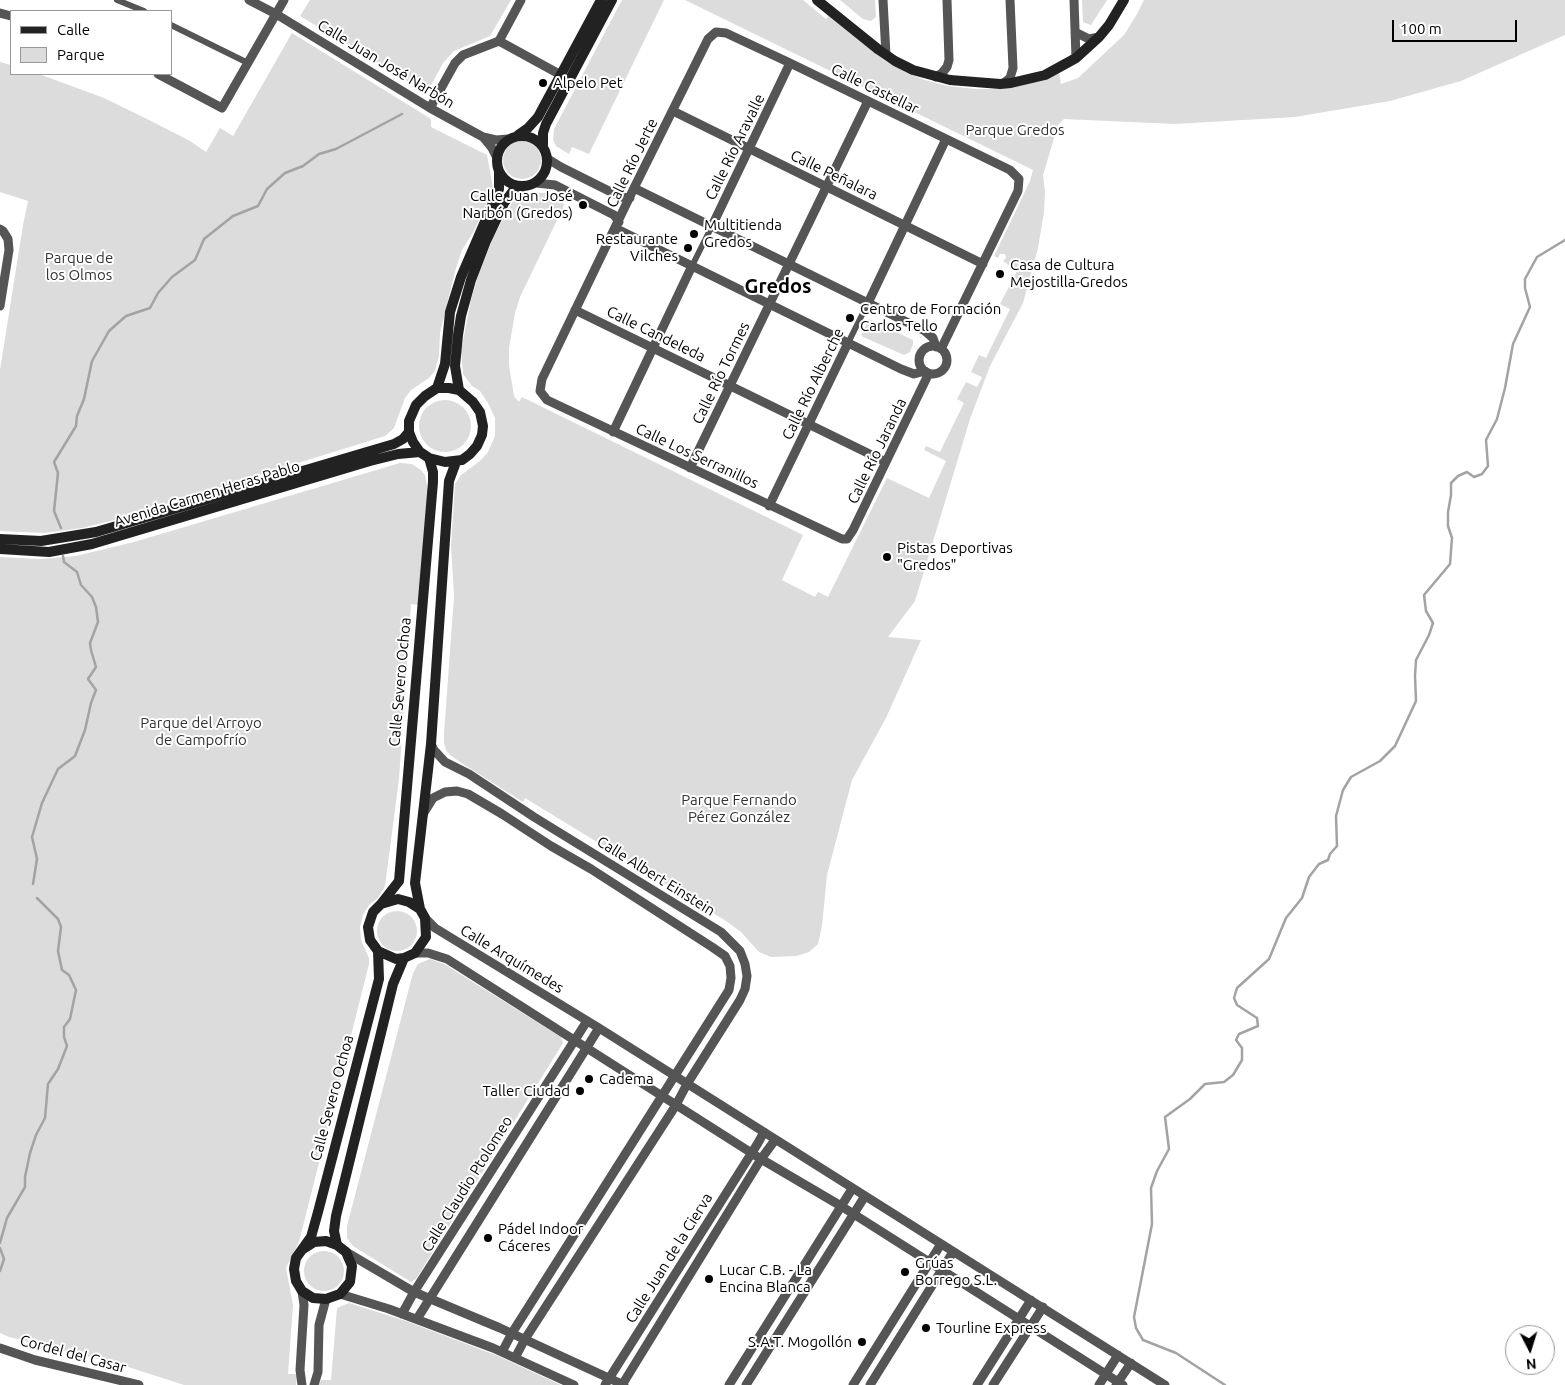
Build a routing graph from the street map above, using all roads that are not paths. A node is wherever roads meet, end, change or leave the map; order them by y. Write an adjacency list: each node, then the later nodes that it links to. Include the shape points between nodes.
1 (116, 0): 13 (street)
2 (249, 0): 14 (street, Calle Juan José Narbón)
3 (284, 0): 14 (street)
4 (521, 0): 19 (street)
5 (601, 0): 25 (main road)
6 (612, 0): 34 (main road, via 546,124)
7 (817, 0): 20 (main road)
8 (883, 0): 20 (street)
9 (947, 0): 26 (street, via 949,60 948,67)
10 (1010, 0): 27 (street, via 1013,68 1010,78)
11 (1074, 0): 17 (street)
12 (1124, 0): 18 (main road)
13 (141, 10)
14 (276, 14): 22 (street); 29 (street, Calle Juan José Narbón)
15 (172, 25): 22 (street)
16 (716, 32): 23 (street, Calle Castellar, via 726,33); 30 (street, Calle Río Jerte, via 708,39)
17 (1075, 32): 18 (street, via 1089,39); 21 (street)
18 (1099, 37): 21 (main road)
19 (499, 42): 25 (street); 29 (street, via 463,56 454,63)
20 (886, 55): 26 (main road, via 913,70)
21 (1076, 58): 27 (main road, via 1044,74)
22 (248, 63): 24 (street, via 222,108)
23 (790, 63): 28 (street, Calle Castellar); 35 (street, Calle Río Aravalle)
24 (160, 75)
25 (561, 76): 32 (main road, via 538,118)
26 (936, 77): 27 (main road)
27 (1004, 83)
28 (868, 101): 33 (street, Calle Castellar); 41 (street, Calle Río Tormes)
29 (430, 108): 31 (street, Calle Juan José Narbón)
30 (673, 111): 35 (street, Calle Peñalara); 42 (street, Calle Río Jerte)
31 (483, 137): 32 (street, Calle Juan José Narbón, via 496,140); 36 (street, Calle Juan José Narbón)
32 (513, 137): 34 (main road, via 531,136); 36 (main road, via 499,149)
33 (946, 139): 45 (street, Calle Río Alberche); 49 (street, Calle Castellar, via 1010,170 1019,179 1018,191)
34 (543, 145): 37 (main road)
35 (749, 149): 41 (street, Calle Peñalara); 46 (street, Calle Río Aravalle)
36 (496, 158): 38 (main road)
37 (548, 159): 39 (main road, via 544,174); 43 (street, via 621,197)
38 (500, 173): 40 (main road, via 513,184); 60 (main road, via 499,189 461,277 450,312 445,364)
39 (536, 183): 40 (main road); 44 (street, via 555,185 614,214)
40 (524, 186): 61 (main road, via 513,191 504,203 471,280 458,335 455,366)
41 (826, 187): 45 (street, Calle Peñalara); 48 (street, Calle Río Tormes)
42 (634, 188): 43 (street, Calle Río Jerte); 46 (street)
43 (630, 198): 44 (street, Calle Río Jerte)
44 (617, 225): 50 (street); 54 (street, Calle Río Jerte)
45 (905, 225): 49 (street, Calle Peñalara); 51 (street, Calle Río Alberche)
46 (712, 226): 48 (street); 50 (street, Calle Río Aravalle)
47 (0, 229): 53 (street, via 8,240 9,250)
48 (789, 264): 51 (street); 52 (street, Calle Río Tormes)
49 (983, 264): 57 (street)
50 (692, 266): 52 (street); 56 (street, Calle Río Aravalle)
51 (868, 303): 55 (street, Calle Río Alberche); 57 (street, via 925,331)
52 (770, 304): 55 (street); 59 (street, Calle Río Tormes)
53 (0, 306)
54 (576, 310): 56 (street, Calle Candeleda); 62 (street, Calle Río Jerte, via 542,379)
55 (848, 343): 58 (street, via 909,373); 63 (street, Calle Río Alberche)
56 (653, 348): 59 (street, Calle Candeleda); 65 (street, Calle Río Aravalle)
57 (938, 348): 58 (street, via 928,348 921,355 920,365); 58 (street, via 946,357 945,366 939,373)
58 (927, 372): 68 (street, Calle Río Jaranda)
59 (730, 386): 63 (street, Calle Candeleda); 69 (street, Calle Río Tormes)
60 (437, 388): 61 (main road); 64 (main road, via 416,405 409,420)
61 (459, 390): 67 (main road, via 480,412 483,426 477,446)
62 (540, 391): 65 (street, Calle Los Serranillos, via 547,400)
63 (809, 424): 68 (street, Calle Candeleda); 70 (street, Calle Río Alberche)
64 (409, 432): 66 (main road); 72 (main road, Avenida Carmen Heras Pablo, via 394,444 96,532 41,541)
65 (613, 432): 69 (street, Calle Los Serranillos)
66 (425, 455): 67 (main road, via 438,461); 73 (main road, Avenida Carmen Heras Pablo, via 398,454 370,461 92,544 49,552); 76 (main road, Calle Severo Ochoa, via 433,482 398,881)
67 (456, 462): 74 (main road, via 449,481)
68 (886, 462): 71 (street, Calle Río Jaranda)
69 (690, 468): 70 (street, Calle Los Serranillos)
70 (769, 506): 71 (street, Calle Los Serranillos, via 834,536)
71 (847, 538)
72 (0, 539)
73 (0, 549)
74 (431, 744): 75 (main road); 86 (street, Calle Albert Einstein, via 446,762 720,932 740,951 747,976 745,989)
75 (423, 815): 77 (main road, via 415,883); 85 (street, Calle Albert Einstein, via 433,798 445,792 468,794 725,956 730,966 729,990)
76 (381, 904): 77 (main road, via 398,899 409,902); 78 (main road, via 373,912 368,927 370,940)
77 (423, 914): 79 (main road, via 426,937); 81 (street, Calle Arquímedes, via 435,928)
78 (378, 951): 80 (main road, via 396,959); 99 (main road, Calle Severo Ochoa, via 379,979 311,1237)
79 (415, 953): 80 (main road); 83 (street, via 447,959)
80 (404, 958): 98 (main road, Calle Severo Ochoa, via 393,984 336,1216 334,1230)
81 (587, 1021): 82 (street, Calle Arquímedes); 83 (street)
82 (599, 1028): 84 (street); 85 (street, Calle Arquímedes)
83 (575, 1040): 84 (street); 105 (street, Calle Claudio Ptolomeo)
84 (588, 1048): 87 (street); 108 (street, Calle Claudio Ptolomeo)
85 (674, 1076): 86 (street, Calle Arquímedes); 87 (street)
86 (687, 1084): 88 (street); 89 (street, Calle Arquímedes)
87 (663, 1096): 88 (street); 115 (street)
88 (676, 1105): 91 (street); 116 (street)
89 (764, 1132): 90 (street, Calle Arquímedes); 91 (street)
90 (775, 1140): 92 (street); 93 (street, Calle Arquímedes)
91 (752, 1152): 92 (street); 124 (street, Calle Juan de la Cierva)
92 (761, 1159): 95 (street); 130 (street, Calle Juan de la Cierva)
93 (852, 1189): 94 (street, Calle Arquímedes); 95 (street)
94 (865, 1196): 96 (street); 97 (street, Calle Arquímedes)
95 (842, 1206): 96 (street); 131 (street)
96 (854, 1215): 102 (street); 132 (street)
97 (941, 1244): 101 (street, Calle Arquímedes); 102 (street)
98 (338, 1245): 99 (main road, via 314,1242); 100 (main road)
99 (303, 1249): 104 (main road, via 296,1258 294,1269)
100 (346, 1252): 105 (street); 106 (main road, via 352,1266 350,1282)
101 (953, 1252): 103 (street); 109 (street, Calle Arquímedes)
102 (930, 1263): 103 (street); 133 (street)
103 (940, 1270): 112 (street); 134 (street)
104 (302, 1290): 107 (main road, via 313,1298); 125 (street)
105 (414, 1292): 108 (street); 111 (street, Calle Claudio Ptolomeo)
106 (340, 1294): 107 (main road); 111 (street)
107 (326, 1299): 126 (street, via 319,1324)
108 (431, 1299): 113 (street, Calle Claudio Ptolomeo); 115 (street)
109 (1031, 1300): 110 (street, Calle Arquímedes); 112 (street)
110 (1043, 1307): 114 (street); 119 (street, Calle Arquímedes)
111 (402, 1314): 113 (street)
112 (1018, 1319): 114 (street); 135 (street)
113 (417, 1320): 118 (street)
114 (1029, 1327): 122 (street); 136 (street)
115 (512, 1333): 116 (street); 118 (street)
116 (525, 1339): 120 (street); 124 (street)
117 (0, 1348): 123 (street, Cordel del Casar)
118 (502, 1352): 120 (street)
119 (1118, 1355): 121 (street, Calle Arquímedes); 122 (street)
120 (515, 1358): 129 (street)
121 (1131, 1363): 127 (street); 138 (street, Calle Arquímedes)
122 (1106, 1373): 127 (street); 137 (street)
123 (108, 1381): 128 (street, Cordel del Casar)
124 (607, 1382): 130 (street)
125 (301, 1384): 126 (street)
126 (315, 1384)
127 (1118, 1384)
128 (140, 1385)
129 (574, 1385)
130 (623, 1385)
131 (729, 1385)
132 (746, 1385)
133 (853, 1385)
134 (870, 1385)
135 (977, 1385)
136 (993, 1385)
137 (1099, 1385)
138 (1165, 1385)

